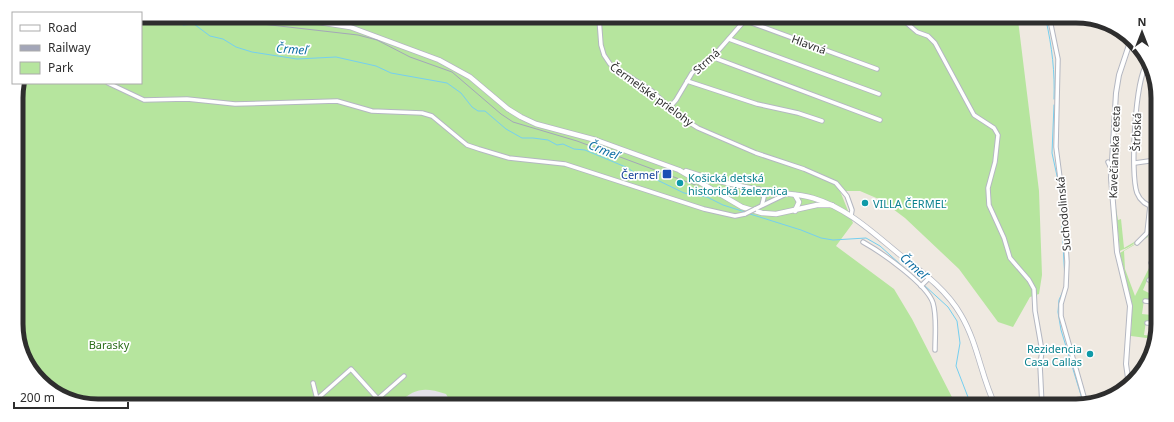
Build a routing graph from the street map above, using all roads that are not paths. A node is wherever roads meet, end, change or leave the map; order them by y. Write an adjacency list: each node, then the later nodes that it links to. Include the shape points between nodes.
1 (325, 23): 21 (main road, via 350,27 439,60 470,77 508,109 528,121 596,140)
2 (599, 23): 15 (street, Čermeľské prielohy, via 601,45 607,61 652,91)
3 (741, 23): 7 (street, Strmá)
4 (755, 23): 10 (street, Hlavná)
5 (907, 23): 51 (street, via 917,32 928,36 937,46 974,115 990,124 997,132 995,162 988,188 989,205 1010,258 1034,290 1034,311 1042,352)
6 (1051, 23): 47 (street, Suchodolinská, via 1058,59 1056,147 1067,262 1061,316)
7 (729, 40): 9 (street, Strmá); 14 (street)
8 (1126, 52): 22 (street, Kavečianska cesta, via 1117,88)
9 (712, 57): 12 (street, Strmá, via 692,73); 16 (street)
10 (877, 69)
11 (1145, 69): 20 (street, Štrbská, via 1140,80 1136,110)
12 (687, 81): 15 (street, Strmá); 17 (street, via 757,104)
13 (110, 84): 29 (street, bridge, via 144,100 187,99 235,104 337,101 372,110 422,114 432,116 467,145 509,158 565,164 704,209 735,216)
14 (879, 94)
15 (670, 107): 32 (street, Čermeľské prielohy, via 698,128 836,183 847,196 852,210)
16 (880, 120)
17 (822, 121)
18 (1151, 161): 20 (street)
19 (1108, 162): 22 (street)
20 (1135, 163): 30 (street, Štrbská, via 1137,192)
21 (679, 170): 23 (main road); 24 (main road)
22 (1112, 170): 44 (street, Kavečianska cesta, via 1117,252 1130,306 1126,358)
23 (706, 178): 24 (main road); 25 (main road)
24 (700, 182): 31 (main road, via 735,204 757,212 776,214)
25 (759, 190): 26 (main road); 29 (street, via 764,197)
26 (787, 194): 27 (main road); 29 (street)
27 (795, 194): 28 (main road); 31 (main road, via 799,202)
28 (832, 205): 31 (main road, via 817,205); 32 (main road)
29 (761, 206)
30 (1150, 206): 34 (street, via 1147,234)
31 (796, 210)
32 (851, 216): 35 (main road)
33 (863, 242): 35 (street)
34 (1137, 243)
35 (893, 257): 36 (main road); 37 (street)
36 (929, 278): 37 (street); 50 (main road, via 953,303 970,330)
37 (923, 285): 42 (street, via 933,305)
38 (1145, 301): 39 (street)
39 (1151, 302)
40 (1147, 322): 41 (street)
41 (1151, 323)
42 (936, 350)
43 (404, 376): 46 (street)
44 (1128, 378)
45 (313, 383): 48 (street)
46 (378, 398): 49 (street, via 351,370)
47 (1084, 398)
48 (317, 399)
49 (320, 399)
50 (993, 399)
51 (1042, 399)

